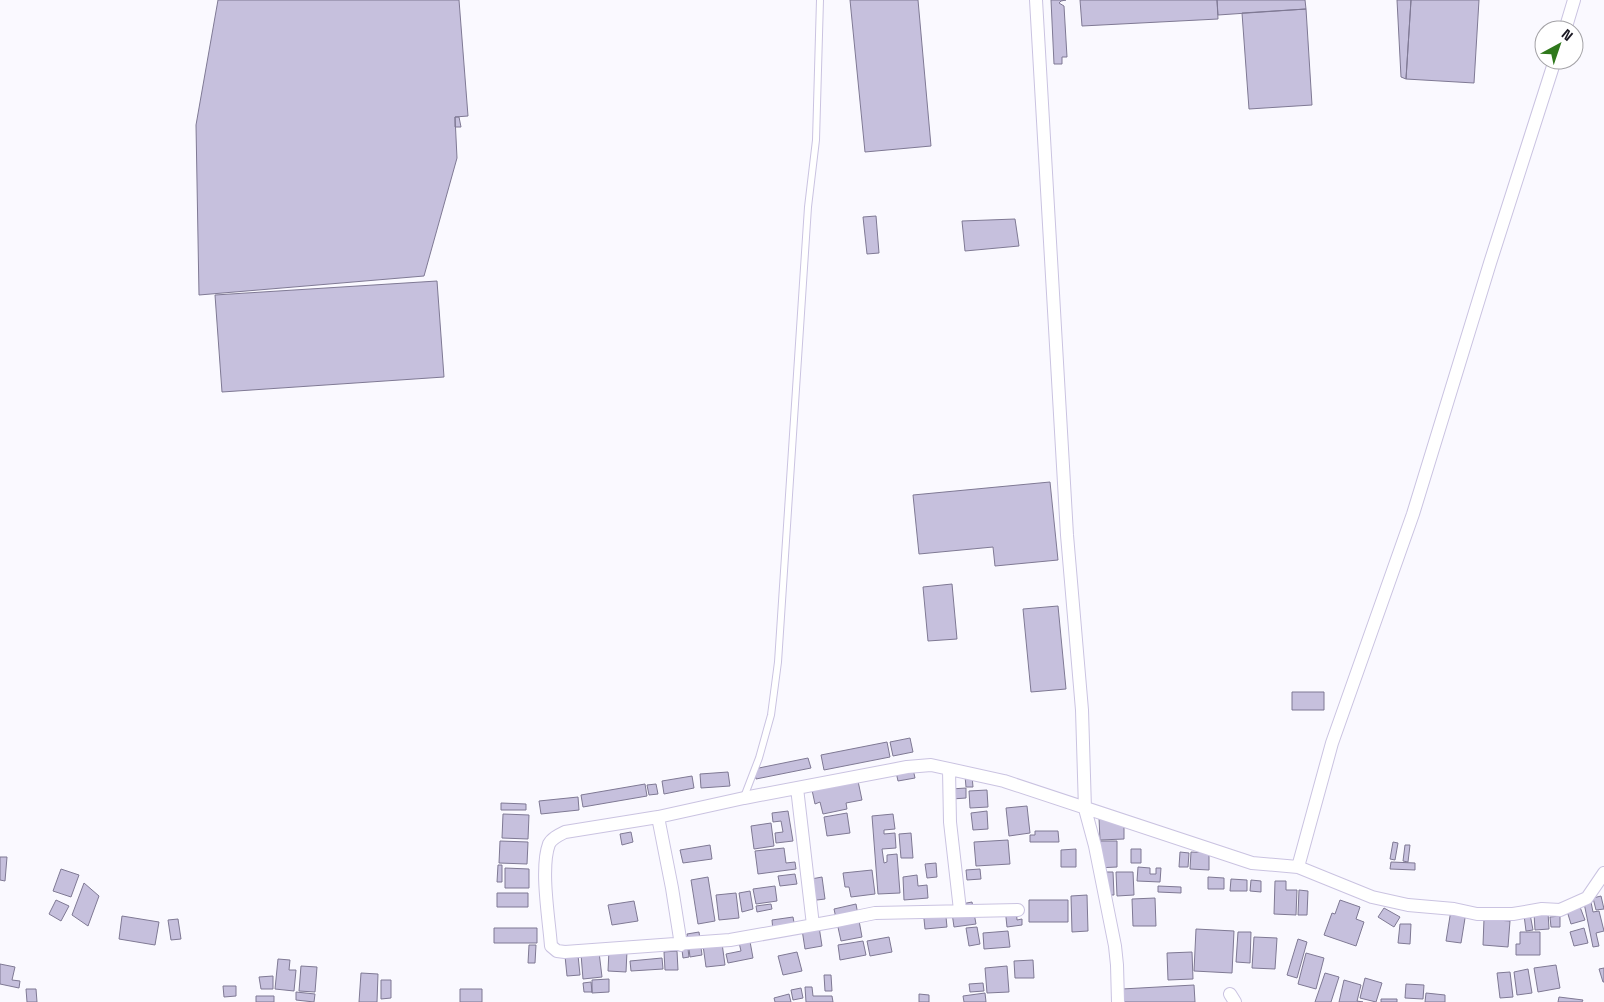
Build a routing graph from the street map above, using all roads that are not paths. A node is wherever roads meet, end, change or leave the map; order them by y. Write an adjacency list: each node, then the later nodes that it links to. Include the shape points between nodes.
1 (820, 0): 8 (lane, via 816,140 808,207 778,662 771,715)
2 (1036, 0): 9 (street, via 1067,536 1082,710)
3 (1574, 0): 4 (street)
4 (1568, 20)
5 (1552, 70): 11 (street, via 1413,514 1332,743)
6 (948, 770): 7 (street, via 931,765 907,767); 9 (street, via 1004,781); 13 (street)
7 (797, 788): 8 (street); 15 (street)
8 (744, 798): 10 (street)
9 (1085, 809): 11 (street, via 1252,864); 17 (street, via 1115,946)
10 (658, 818): 16 (street); 16 (street, via 564,832 555,837 550,843 544,874 551,946 565,952)
11 (1298, 867): 12 (street, via 1372,897 1477,914 1560,910 1587,898)
12 (1604, 873)
13 (960, 910): 14 (street); 15 (street, via 875,913)
14 (1018, 910)
15 (813, 925): 16 (street, via 730,940)
16 (680, 944)
17 (1118, 1002)

